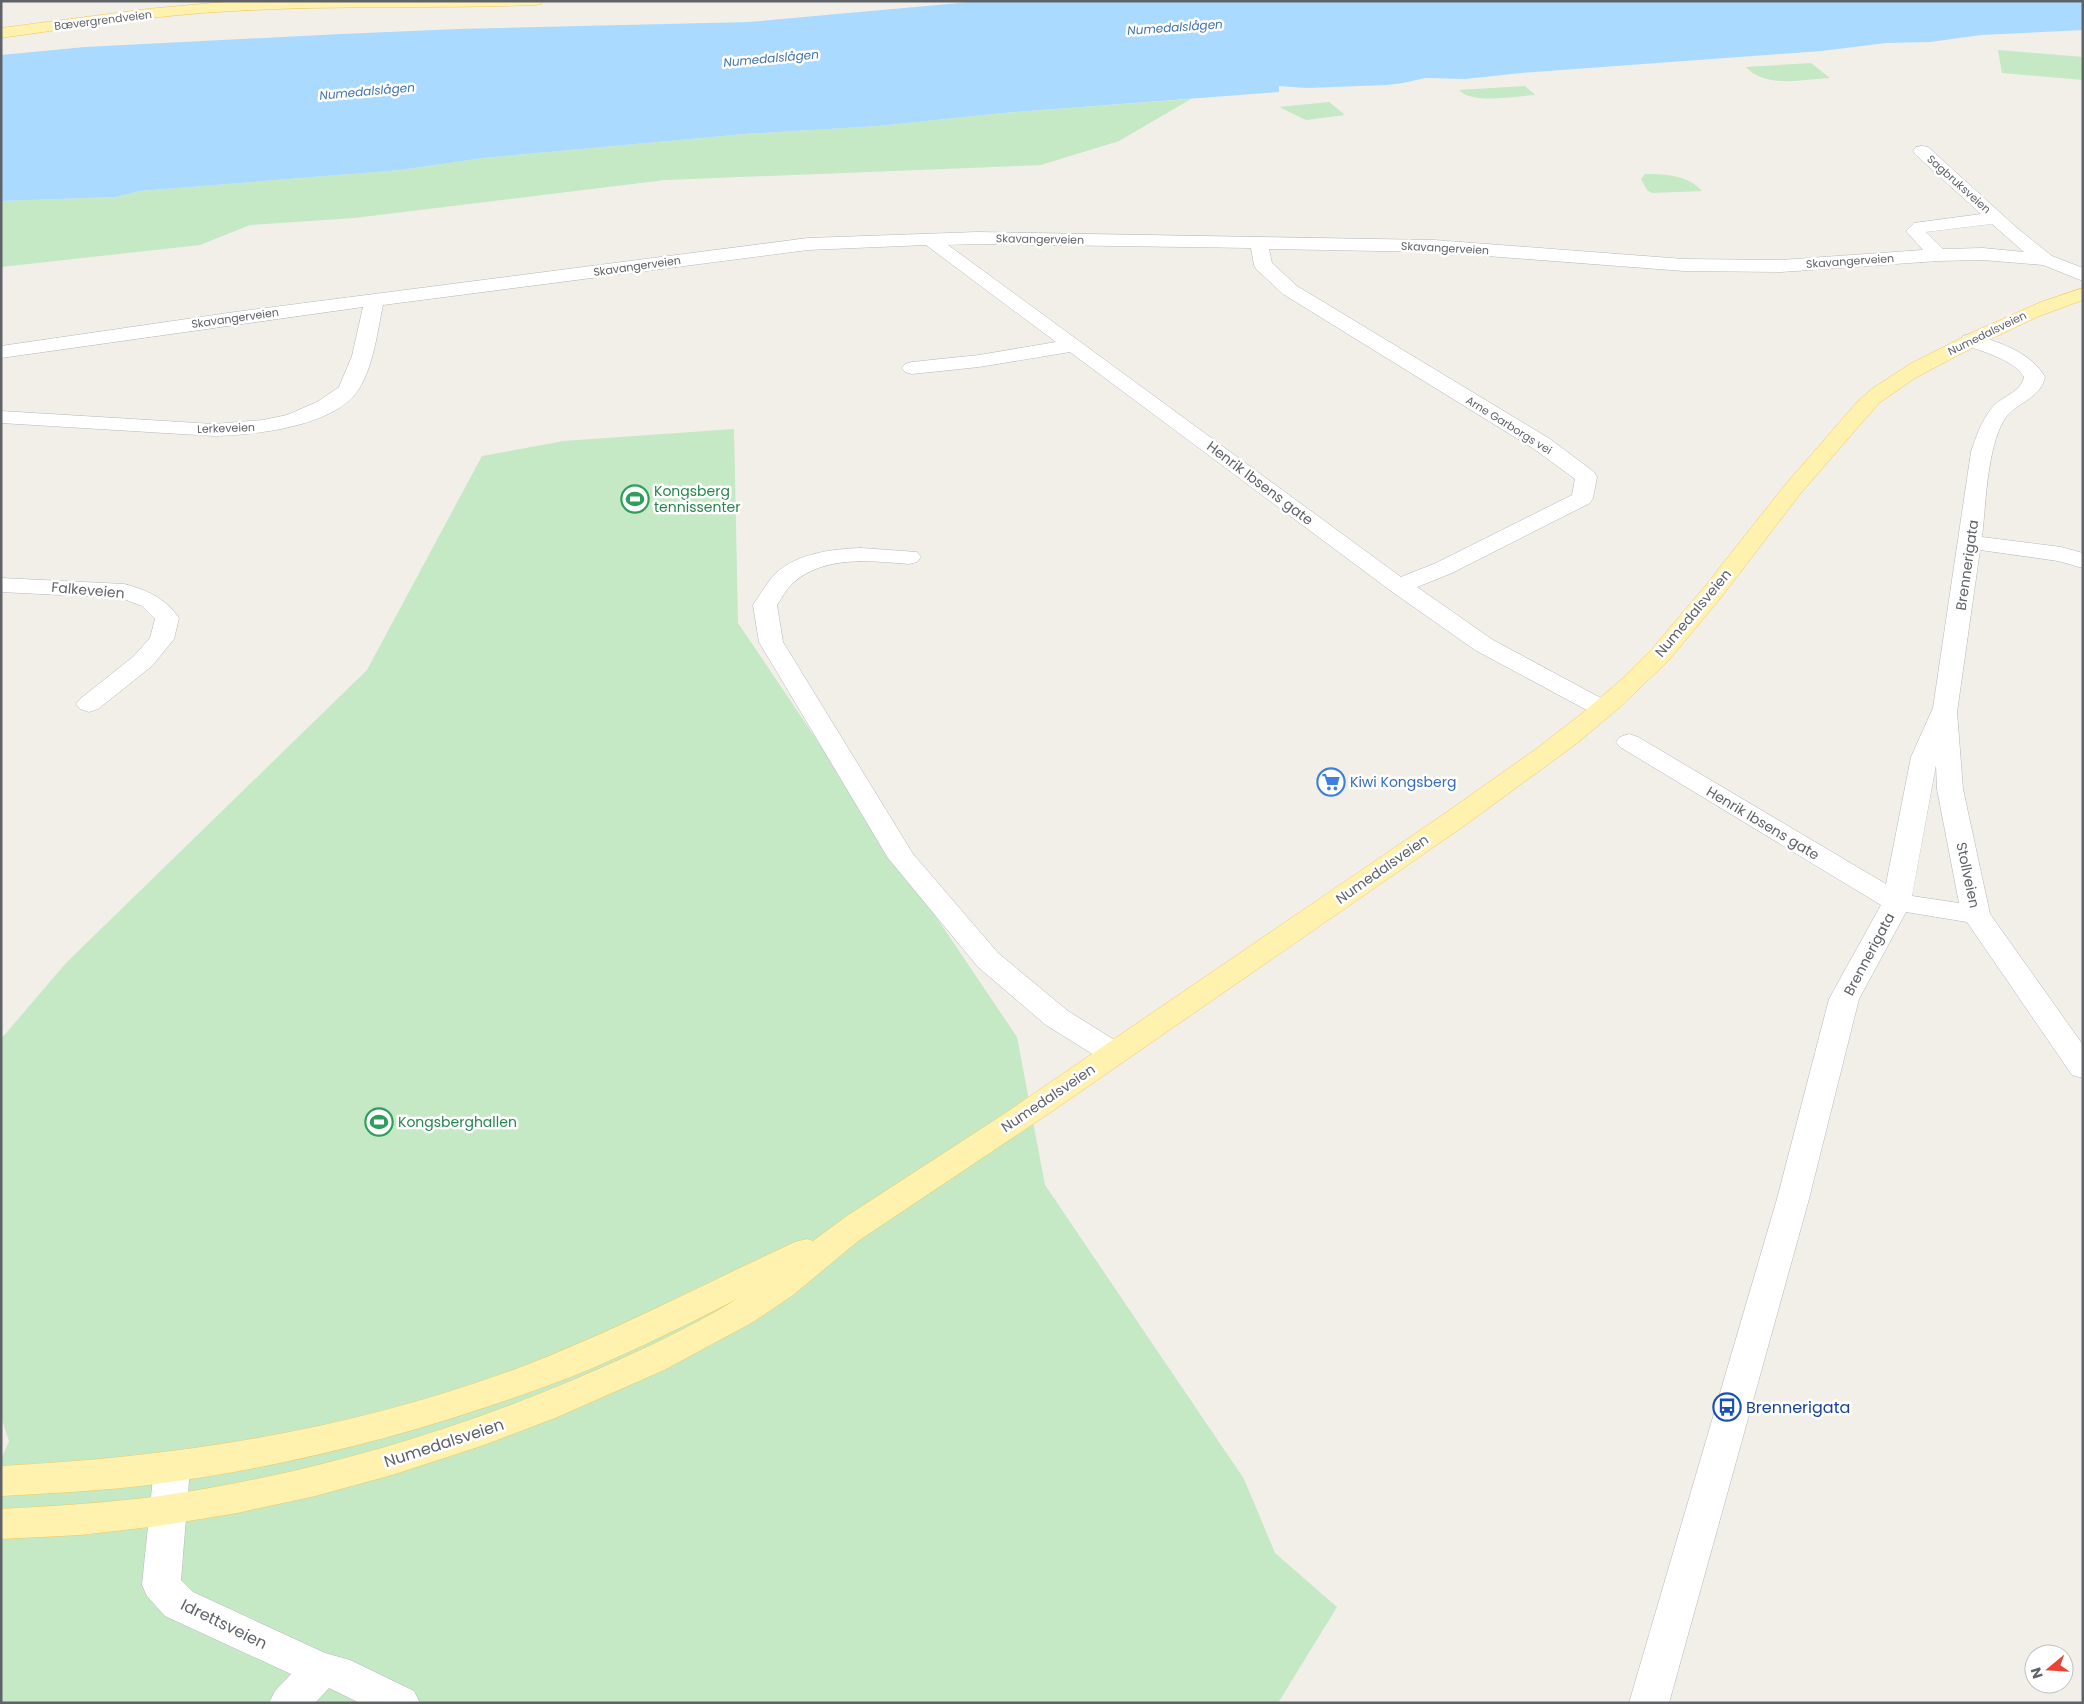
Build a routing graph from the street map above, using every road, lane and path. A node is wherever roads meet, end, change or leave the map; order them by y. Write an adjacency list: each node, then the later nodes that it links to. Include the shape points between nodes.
1 (536, 1): 2 (main road, Bævergrendveien, via 237,6 142,14)
2 (1, 33)
3 (1922, 151): 4 (street, Sagbruksveien)
4 (1996, 218): 7 (street, Sagbruksveien, via 1920,227 1915,231); 8 (street, Sagbruksveien)
5 (929, 239): 6 (street, Skavangerveien); 11 (street, Skavangerveien, via 808,244); 14 (street, Henrik Ibsens gate)
6 (1260, 243): 7 (street, Skavangerveien, via 1434,246 1684,265 1781,266); 24 (street, Arne Garborgs vei, via 1263,264 1290,290 1542,444 1586,477 1582,498 1444,568)
7 (1938, 255): 8 (street, Skavangerveien)
8 (2047, 260): 9 (street, Skavangerveien)
9 (2083, 275)
10 (2083, 294): 13 (main road, Numedalsveien, via 2031,311)
11 (374, 300): 16 (street, Skavangerveien); 18 (street, Lerkeveien, via 362,362 348,390 329,404 298,419 241,430 214,430)
12 (2083, 310): 15 (main road, Numedalsveien)
13 (1970, 340): 15 (street, Brennerigata); 19 (main road, Numedalsveien, via 1892,384 1870,401)
14 (1072, 346): 17 (street); 24 (street, Henrik Ibsens gate)
15 (1991, 349): 19 (main road, Numedalsveien); 20 (street, Brennerigata, via 2020,361 2031,369 2035,378 2034,384 2022,396 1999,412 1989,429 1982,452)
16 (1, 352)
17 (912, 368)
18 (1, 417)
19 (1853, 422): 27 (main road, Numedalsveien, via 1801,480 1668,646)
20 (1970, 542): 22 (street, via 2061,554); 26 (street, Brennerigata)
21 (909, 557): 31 (street, via 860,554 813,562 785,578 765,605 772,642 902,858 988,960 1057,1018)
22 (2083, 561)
23 (1, 585): 25 (street, Falkeveien, via 124,591 150,601 167,618 162,639 143,661)
24 (1399, 586): 27 (street, Henrik Ibsens gate, via 1484,645)
25 (90, 704)
26 (1946, 708): 29 (street, Brennerigata, via 1924,757); 30 (street, Stollveien, via 1950,789)
27 (1603, 709): 31 (main road, Numedalsveien, via 1537,762)
28 (1629, 742): 29 (street, Henrik Ibsens gate)
29 (1897, 902): 30 (street); 41 (street, Brennerigata, via 1844,999 1793,1200)
30 (1976, 915): 32 (street, Stollveien)
31 (1113, 1053): 33 (main road, Numedalsveien)
32 (2083, 1068)
33 (840, 1236): 34 (main road, Numedalsveien, via 603,1349 463,1402 388,1424 257,1454); 36 (main road, Numedalsveien, via 763,1300 654,1360 520,1418 382,1463 246,1496)
34 (172, 1468): 35 (main road, Numedalsveien, via 82,1478); 36 (street, Idrettsveien)
35 (1, 1481)
36 (168, 1510): 37 (main road, Numedalsveien, via 80,1520); 38 (street, Idrettsveien, via 161,1586 179,1604)
37 (1, 1524)
38 (320, 1670): 39 (street); 40 (street, Idrettsveien, via 336,1672)
39 (289, 1703)
40 (400, 1703)
41 (1649, 1703)

